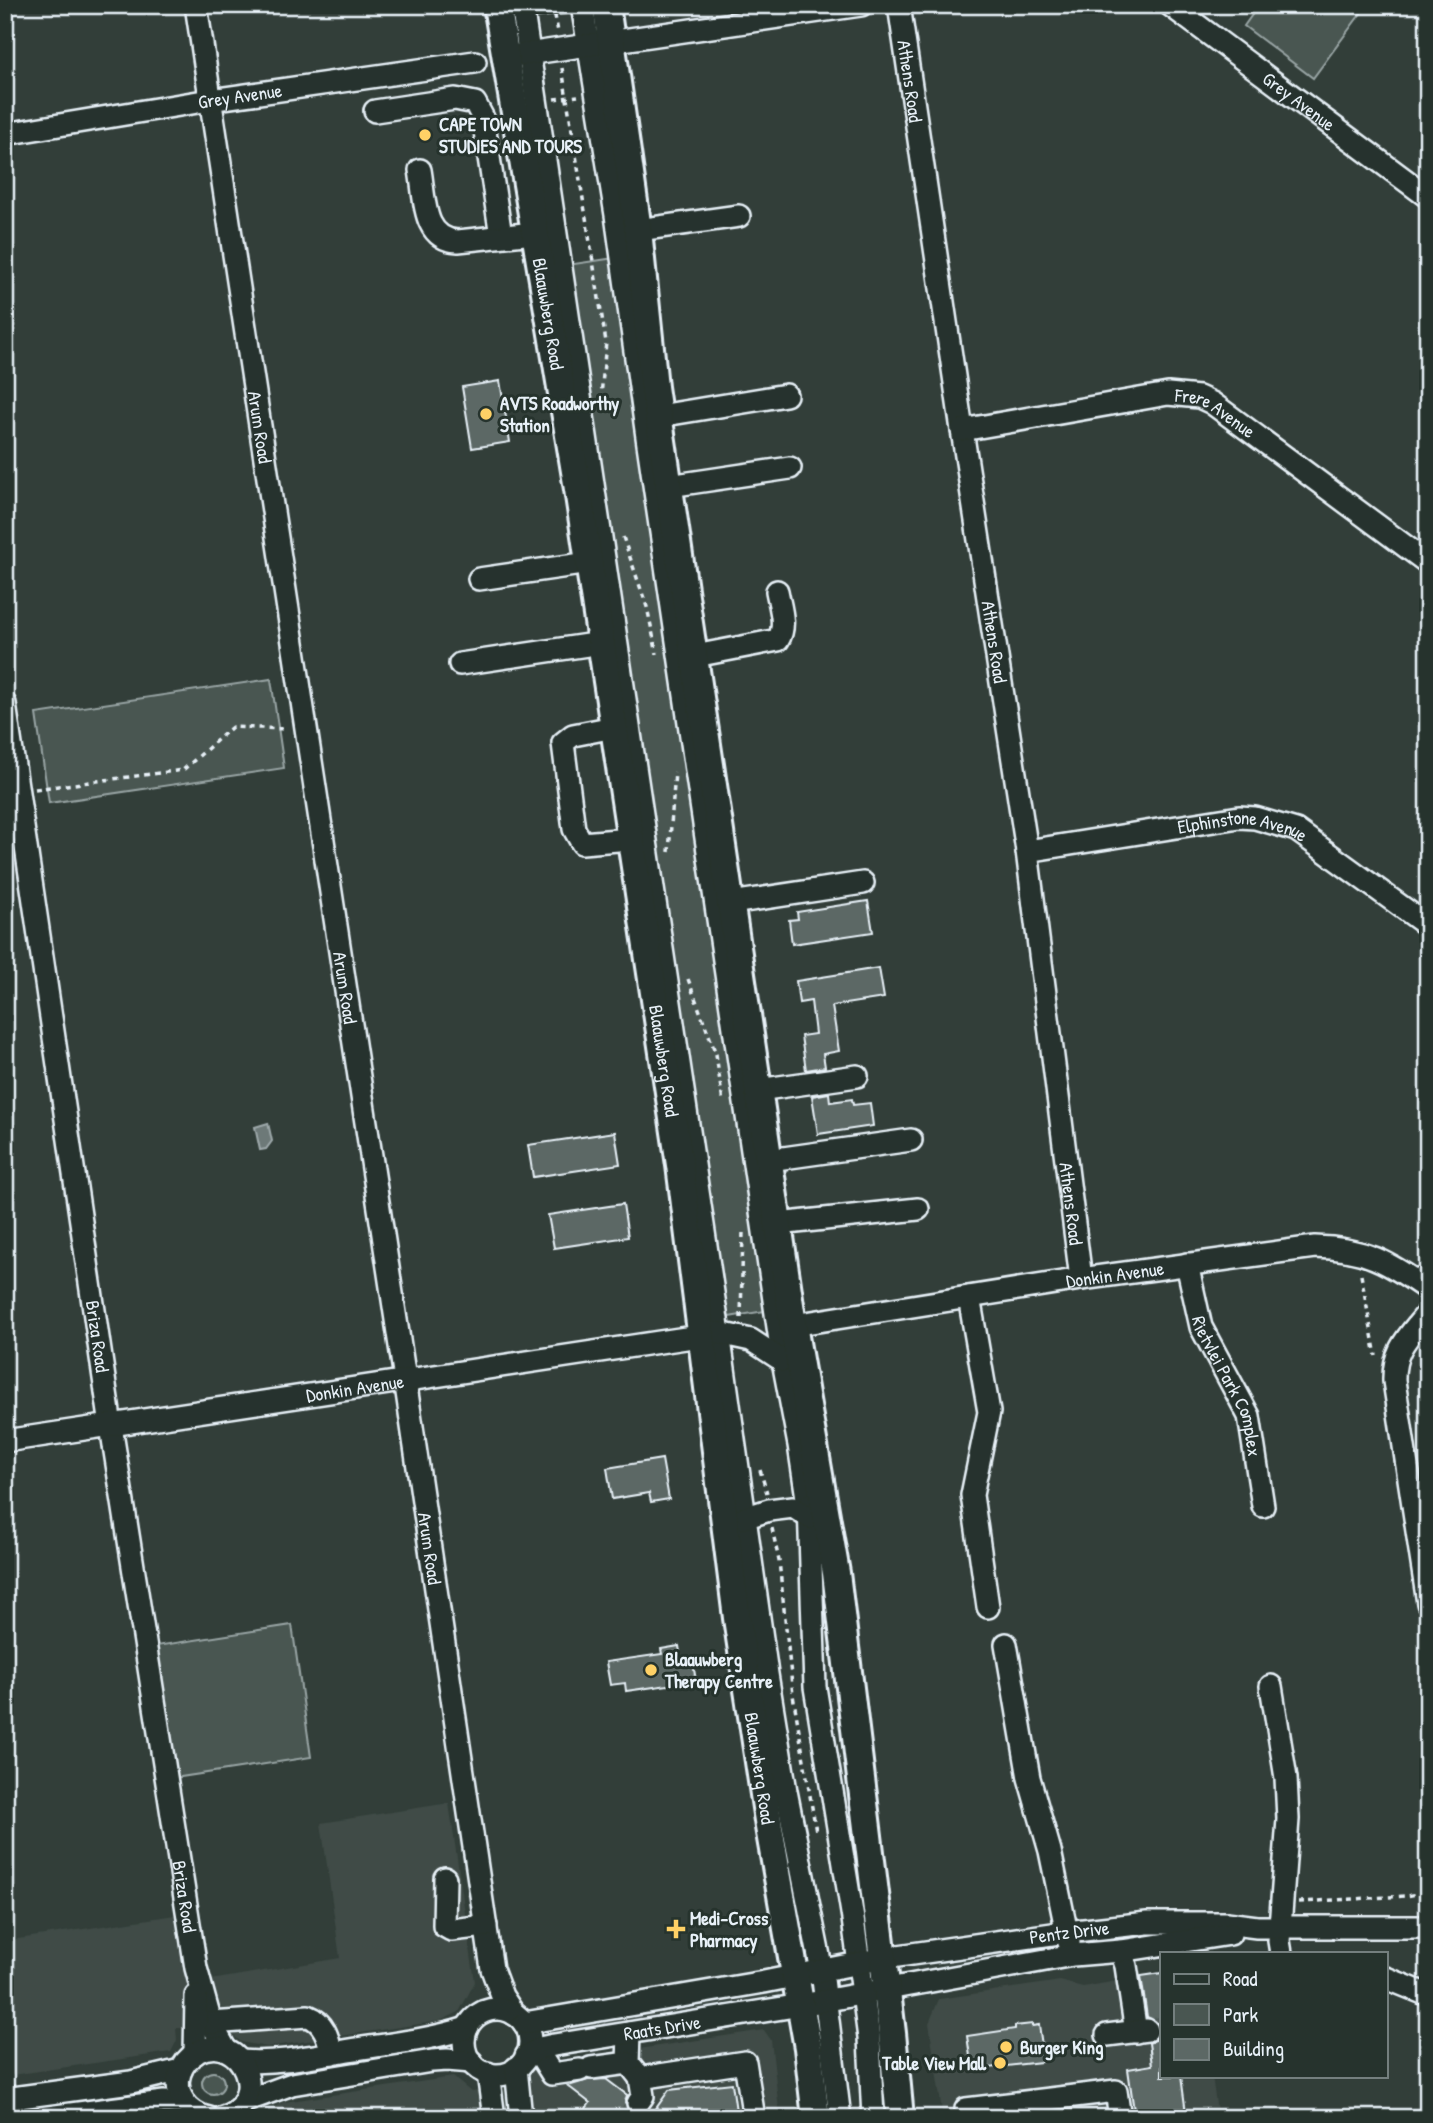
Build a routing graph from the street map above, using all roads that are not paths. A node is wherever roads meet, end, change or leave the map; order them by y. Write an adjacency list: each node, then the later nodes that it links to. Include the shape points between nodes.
1 (196, 5): 12 (street, Arum Road)
2 (497, 5): 10 (main road, Blaauwberg Road)
3 (522, 5): 10 (street)
4 (582, 5): 9 (street)
5 (606, 5): 9 (main road)
6 (861, 5): 9 (street)
7 (899, 5): 24 (street, Athens Road)
8 (1170, 5): 16 (street, Grey Avenue)
9 (600, 43): 10 (street); 19 (main road); 54 (street, via 597,94)
10 (516, 55): 20 (main road, Blaauwberg Road); 53 (street, via 536,102 555,217)
11 (475, 62): 12 (street, Grey Avenue)
12 (210, 100): 14 (street, Grey Avenue); 55 (street, Arum Road)
13 (375, 111): 21 (street, via 455,99 475,103 483,118)
14 (5, 135)
15 (420, 170): 21 (street, via 427,212 437,235 450,241)
16 (1428, 197)
17 (706, 206): 19 (street)
18 (739, 216): 19 (street)
19 (637, 223): 23 (main road)
20 (534, 233): 21 (street); 27 (main road, Blaauwberg Road)
21 (501, 236)
22 (786, 395): 23 (street)
23 (659, 416): 26 (main road)
24 (962, 430): 28 (street, Frere Avenue, via 1168,394 1199,397); 37 (street, Athens Road)
25 (790, 468): 26 (street)
26 (669, 486): 32 (main road)
27 (589, 563): 29 (street); 31 (main road, Blaauwberg Road)
28 (1428, 563)
29 (479, 579)
30 (777, 592): 32 (street, via 783,626 778,640)
31 (601, 643): 33 (street); 35 (main road, Blaauwberg Road)
32 (695, 656): 39 (main road)
33 (460, 664)
34 (5, 704): 58 (street, Briza Road)
35 (614, 727): 36 (main road, Blaauwberg Road); 36 (street, via 573,735 564,743 574,829 582,843)
36 (631, 839): 53 (main road, Blaauwberg Road)
37 (1027, 851): 40 (street, Elphinstone Avenue, via 1255,818 1296,830); 48 (street, Athens Road)
38 (863, 883): 39 (street)
39 (731, 903): 42 (main road)
40 (1428, 926)
41 (857, 1076): 42 (street)
42 (758, 1090): 44 (main road)
43 (911, 1140): 44 (street)
44 (769, 1160): 46 (main road)
45 (918, 1209): 46 (street)
46 (778, 1224): 52 (main road)
47 (1188, 1264): 48 (street, Donkin Avenue); 49 (street, Donkin Avenue, via 1315,1247 1356,1251 1396,1268); 60 (street, Rietvlei Park Complex, via 1201,1327 1250,1416)
48 (1081, 1279): 50 (street, Donkin Avenue)
49 (1428, 1290)
50 (970, 1297): 52 (street, Donkin Avenue); 64 (street, via 989,1412 972,1495)
51 (1428, 1312): 63 (street, via 1398,1352 1394,1365)
52 (793, 1325): 56 (main road)
53 (711, 1335): 54 (street, via 751,1340); 55 (street, Donkin Avenue); 57 (main road, Blaauwberg Road); 61 (street)
54 (783, 1361): 62 (street)
55 (405, 1379): 58 (street, Donkin Avenue); 68 (street, Arum Road)
56 (804, 1386): 62 (street); 76 (main road, via 836,1573)
57 (712, 1411): 61 (street); 80 (main road, Blaauwberg Road, via 768,1827)
58 (111, 1426): 59 (street, Donkin Avenue); 77 (street, Briza Road)
59 (5, 1441)
60 (1263, 1506)
61 (744, 1518): 62 (street, via 793,1507); 79 (street, via 786,1791)
62 (810, 1518): 76 (street, via 815,1687)
63 (1428, 1603)
64 (988, 1607)
65 (1006, 1644): 71 (street, via 1029,1778)
66 (1271, 1686): 70 (street, via 1289,1819)
67 (445, 1878): 68 (street, via 444,1926 451,1930)
68 (486, 1926): 78 (street, Arum Road)
69 (1428, 1927): 70 (street, Pentz Drive)
70 (1280, 1928): 72 (street, Pentz Drive, via 1256,1927); 74 (street)
71 (1077, 1931): 72 (street, Pentz Drive, via 1147,1923); 75 (street); 76 (street, Pentz Drive)
72 (1176, 1940): 73 (street, Pentz Drive)
73 (1121, 1951): 75 (street, Pentz Drive); 89 (street, via 1142,2031)
74 (1281, 1952)
75 (1082, 1954): 82 (street, Pentz Drive)
76 (871, 1961): 79 (street, Pentz Drive); 82 (main road)
77 (196, 1968): 87 (street, Briza Road); 93 (street, Briza Road)
78 (492, 1969): 85 (street, Arum Road, via 502,1996); 86 (street, Arum Road, via 487,1996)
79 (822, 1971): 80 (street, Raats Drive); 84 (street)
80 (796, 1976): 84 (main road, Blaauwberg Road); 85 (street, Raats Drive)
81 (1388, 1980): 83 (street)
82 (874, 1991): 84 (street, Pentz Drive); 107 (street, via 869,2038); 108 (main road)
83 (1428, 1995)
84 (813, 2003): 88 (street, Raats Drive); 105 (main road, Blaauwberg Road); 106 (street)
85 (519, 2019): 86 (street, via 497,2009); 92 (street, via 529,2043)
86 (474, 2021): 90 (street, via 441,2036); 94 (street, via 464,2042 468,2056)
87 (211, 2023): 90 (street, via 308,2017 324,2030); 91 (street, Briza Road)
88 (629, 2033): 92 (street, Raats Drive, via 554,2045); 95 (street)
89 (1107, 2035)
90 (332, 2053): 91 (street, via 260,2062)
91 (233, 2056): 93 (street, via 210,2048); 99 (street, via 248,2077 247,2094)
92 (526, 2058): 94 (street, via 500,2074); 95 (street, via 552,2074 586,2069); 103 (street)
93 (188, 2062): 96 (street, via 131,2082); 99 (street, via 178,2084)
94 (480, 2068): 99 (street, via 447,2060 292,2084); 102 (street)
95 (634, 2071): 97 (street, via 643,2096); 104 (street, via 746,2062)
96 (5, 2099)
97 (638, 2103)
98 (965, 2109): 109 (street, via 1116,2091)
99 (215, 2113): 100 (street, via 164,2102)
100 (83, 2114): 101 (street)
101 (40, 2118)
102 (494, 2118)
103 (521, 2118)
104 (754, 2118)
105 (816, 2118)
106 (840, 2118)
107 (873, 2118)
108 (900, 2118)
109 (1120, 2118)

